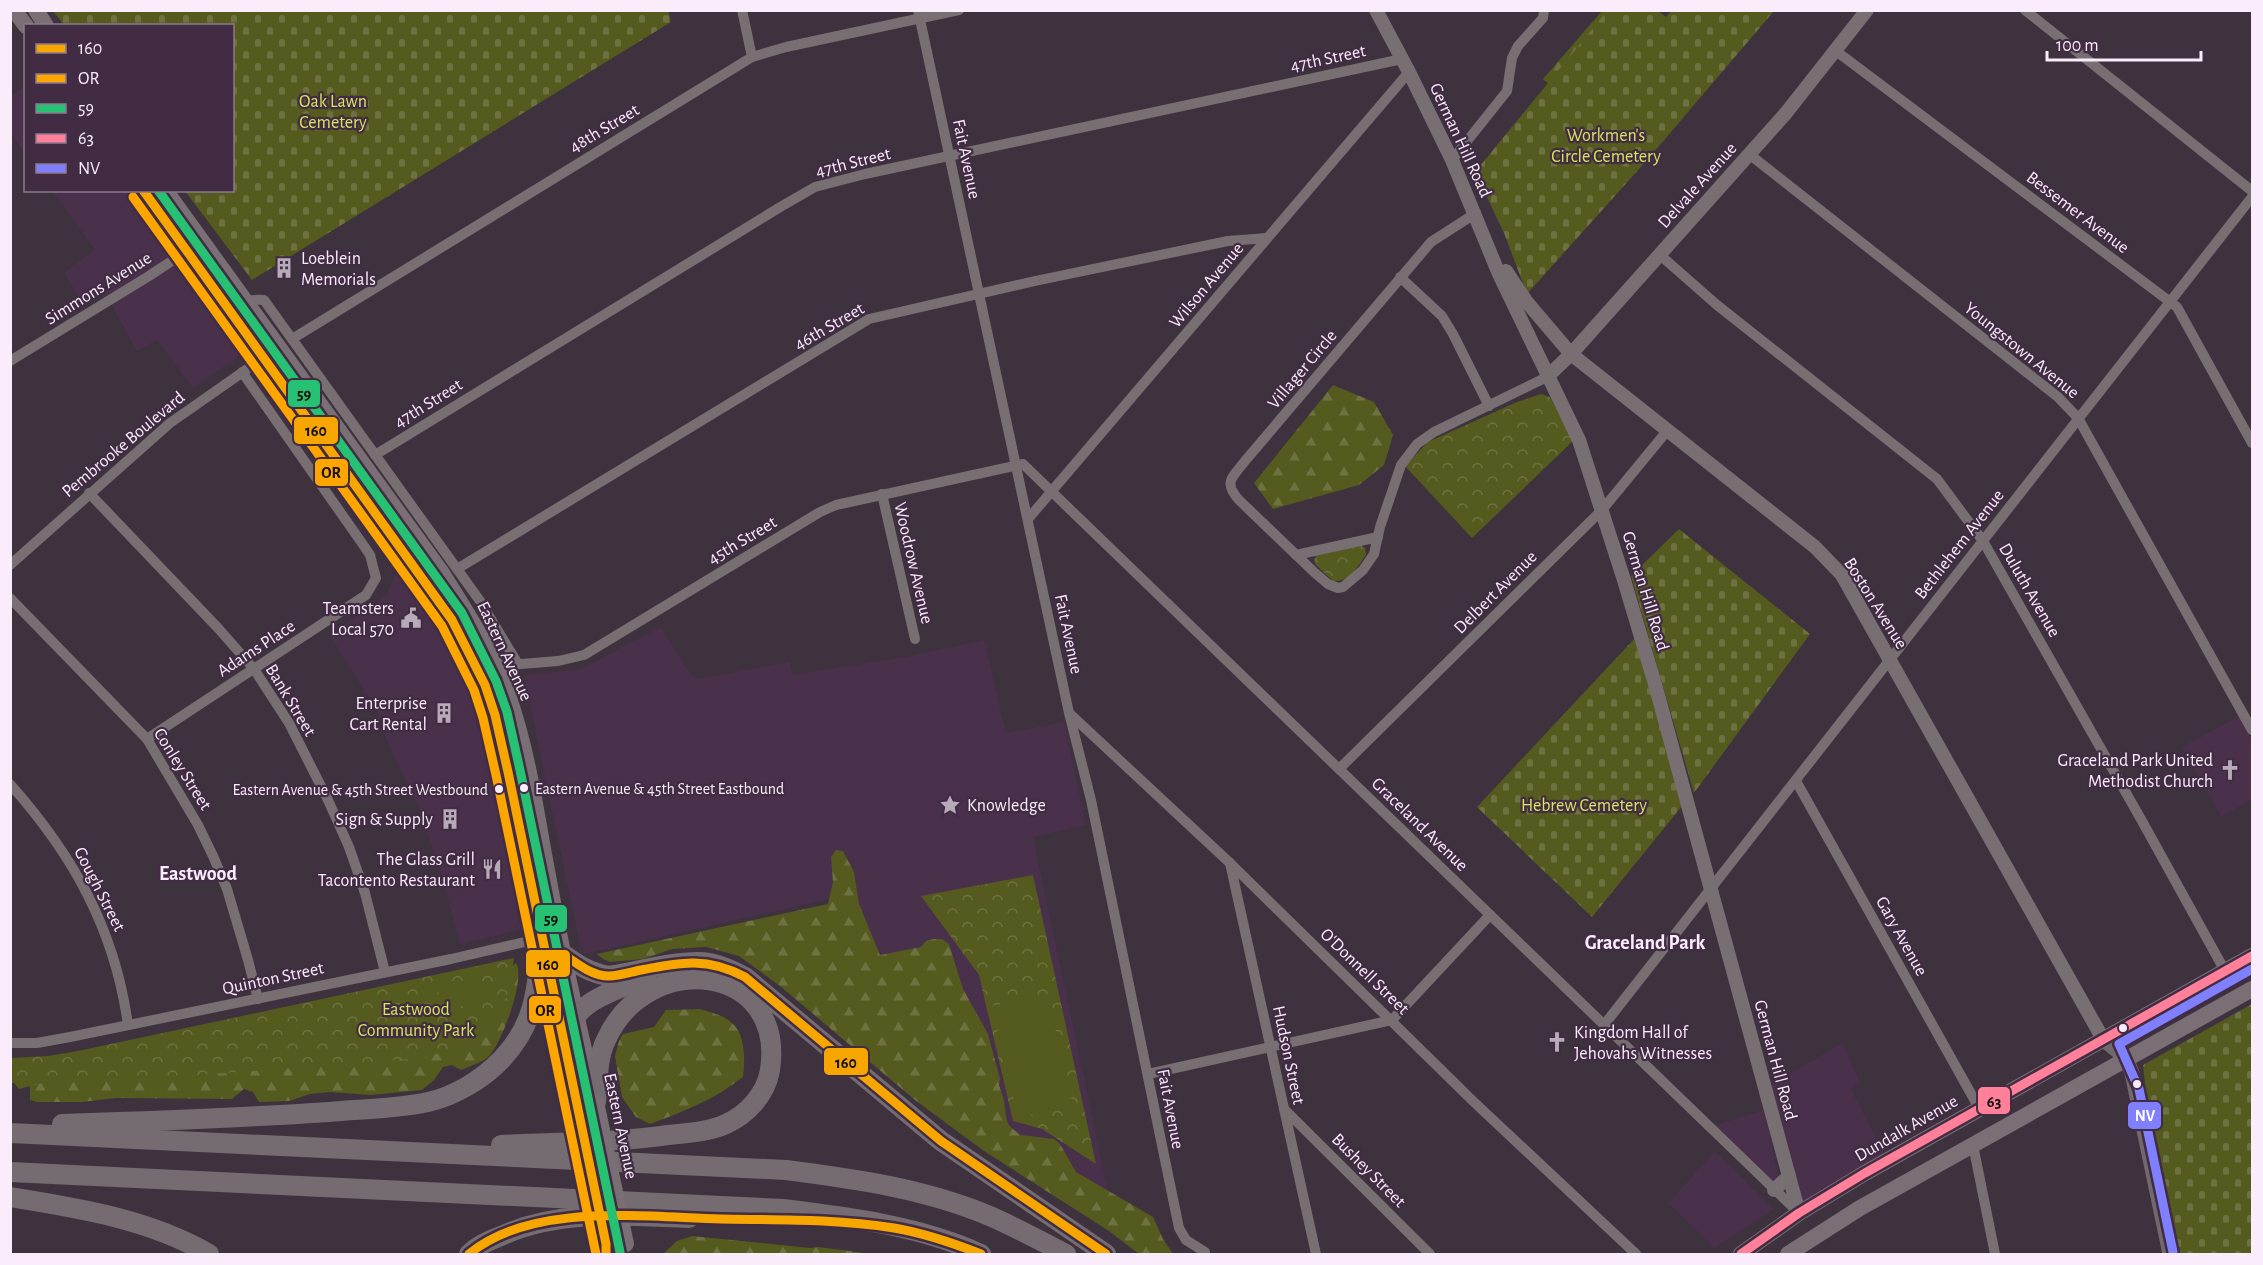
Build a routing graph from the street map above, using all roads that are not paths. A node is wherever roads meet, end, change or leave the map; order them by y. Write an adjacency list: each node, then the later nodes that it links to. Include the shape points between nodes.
1 (14, 10): 10 (main road)
2 (36, 10): 11 (main road)
3 (742, 10): 13 (street)
4 (959, 10): 9 (street, 48th Street)
5 (1376, 10): 14 (street, German Hill Road)
6 (1544, 10): 17 (street, via 1543,18 1512,58 1507,91)
7 (1867, 10): 12 (street, Delvale Avenue)
8 (2025, 10): 18 (street)
9 (919, 15): 13 (street, 48th Street); 16 (street, Fait Avenue)
10 (24, 24)
11 (45, 24)
12 (1836, 51): 15 (street, Delvale Avenue); 30 (street, Bessemer Avenue)
13 (752, 57): 32 (street, 48th Street)
14 (1406, 66): 16 (street, 47th Street); 17 (street, German Hill Road); 23 (street, Wilson Avenue)
15 (1749, 154): 26 (street, Delvale Avenue); 39 (street, Youngstown Avenue, via 2058,397)
16 (950, 157): 28 (street, Fait Avenue); 42 (street, 47th Street, via 829,183 798,196)
17 (1452, 160): 22 (street, German Hill Road)
18 (2253, 191)
19 (144, 192): 25 (main road, Eastern Avenue)
20 (166, 192): 24 (main road, Eastern Avenue)
21 (2253, 197): 30 (street, Bethlehem Avenue)
22 (1476, 213): 27 (street, Villager Circle, via 1444,231); 33 (street, Boston Avenue, via 1519,291); 37 (street, German Hill Road, via 1499,274)
23 (1267, 238): 28 (street, 46th Street, via 1228,241); 44 (street, Wilson Avenue)
24 (202, 241): 25 (street, Simmons Avenue); 29 (main road, Eastern Avenue)
25 (187, 251): 31 (main road, Eastern Avenue); 35 (street, Simmons Avenue)
26 (1660, 255): 33 (street, Delvale Avenue); 50 (street, Duluth Avenue, via 1717,305 1930,472)
27 (1400, 277): 38 (street, via 1442,316); 51 (street, Villager Circle, via 1230,480 1230,488 1239,500)
28 (980, 294): 43 (street, Fait Avenue); 53 (street, 46th Street, via 882,316 856,326)
29 (245, 302): 31 (street); 32 (main road, Eastern Avenue)
30 (2171, 303): 39 (street, Bethlehem Avenue); 41 (street, Bessemer Avenue, via 2177,307)
31 (230, 312): 34 (main road, Eastern Avenue)
32 (285, 343): 34 (main road); 42 (street, Eastern Avenue); 59 (main road, Eastern Avenue, via 463,605)
33 (1571, 354): 37 (street, Delvale Avenue); 40 (street, Boston Avenue)
34 (263, 358): 36 (street, Pembrooke Boulevard); 54 (main road, Eastern Avenue)
35 (10, 361)
36 (242, 372): 45 (street, Pembrooke Boulevard, via 170,423); 60 (street, Adams Place, via 370,555 376,578 366,595)
37 (1548, 377): 38 (street, Villager Circle); 47 (street, German Hill Road, via 1579,440)
38 (1489, 406): 49 (street, Villager Circle, via 1434,432 1408,454 1395,479)
39 (2078, 418): 50 (street, Bethlehem Avenue); 63 (street, Youngstown Avenue)
40 (1667, 431): 47 (street, Delbert Avenue); 57 (street, Boston Avenue, via 1827,559 1842,575)
41 (2253, 443)
42 (375, 455): 53 (street, Eastern Avenue)
43 (1017, 465): 44 (street, Graceland Avenue, via 1023,464); 46 (street, 45th Street); 48 (street, Fait Avenue)
44 (1051, 491): 48 (street, Wilson Avenue); 66 (street, Graceland Avenue)
45 (89, 493): 52 (street, Pembrooke Boulevard); 60 (street, Bank Street)
46 (882, 494): 56 (street, Woodrow Avenue); 58 (street, 45th Street, via 820,512 584,655)
47 (1602, 510): 66 (street, Delbert Avenue); 70 (street, German Hill Road)
48 (1028, 519): 62 (street, Fait Avenue)
49 (1378, 537): 51 (street); 51 (street, Villager Circle, via 1370,561 1343,587 1328,584)
50 (1983, 541): 57 (street, Bethlehem Avenue); 76 (street, Duluth Avenue)
51 (1296, 555)
52 (10, 565)
53 (457, 569): 58 (street, Eastern Avenue)
54 (434, 593): 59 (main road, via 455,613 484,664); 61 (main road, Eastern Avenue, via 457,629)
55 (10, 598): 64 (street, Conley Street)
56 (915, 639)
57 (1890, 658): 67 (street, Bethlehem Avenue); 85 (street, Boston Avenue)
58 (518, 664): 59 (street, 45th Street)
59 (495, 666): 65 (main road, Eastern Avenue)
60 (254, 669): 64 (street, Adams Place); 77 (street, Bank Street, via 289,723 350,847)
61 (484, 685): 65 (main road, via 496,689 511,732); 72 (main road, Eastern Avenue, via 505,756)
62 (1069, 713): 69 (street, O'Donnell Street); 89 (street, Fait Avenue)
63 (2253, 730)
64 (147, 739): 79 (street, Conley Street, via 213,856 227,889)
65 (520, 739): 73 (main road, Eastern Avenue)
66 (1339, 769): 71 (street, Graceland Avenue)
67 (1796, 781): 70 (street, Bethlehem Avenue); 91 (street, Gary Avenue)
68 (10, 784): 82 (street, Gough Street, via 54,837 90,897 112,950)
69 (1230, 863): 81 (street, O'Donnell Street); 87 (street, Hudson Street)
70 (1711, 888): 83 (street, Bethlehem Avenue); 98 (street, German Hill Road)
71 (1490, 915): 81 (street); 83 (street, Graceland Avenue)
72 (542, 938): 77 (street, Quinton Street); 84 (main road, Eastern Avenue); 93 (highway, via 535,1001 516,1042 484,1075 449,1096 408,1105 298,1114)
73 (563, 954): 75 (highway, via 581,968 609,976); 80 (main road, Eastern Avenue)
74 (2253, 956): 76 (main road, Dundalk Avenue)
75 (676, 965): 80 (highway, via 586,1004); 110 (highway, via 709,963 745,977 941,1141)
76 (2225, 971): 85 (main road, Dundalk Avenue)
77 (385, 972): 79 (street, Quinton Street)
78 (2253, 989): 88 (main road)
79 (258, 999): 82 (street, Quinton Street)
80 (575, 1014): 84 (highway); 90 (main road, Eastern Avenue)
81 (1392, 1020): 87 (street); 113 (street, O'Donnell Street)
82 (128, 1025): 86 (street, Quinton Street, via 37,1043)
83 (1604, 1025): 99 (street, Graceland Avenue)
84 (563, 1039): 90 (main road, Eastern Avenue)
85 (2103, 1039): 88 (main road); 91 (main road, Dundalk Avenue)
86 (10, 1043)
87 (1271, 1048): 89 (street); 92 (street, Hudson Street)
88 (2121, 1061): 95 (main road); 117 (main road); 118 (main road, via 2136,1088)
89 (1148, 1074): 105 (street, Fait Avenue, via 1179,1228 1186,1240)
90 (586, 1102): 96 (highway, via 614,1023 645,993 661,985 694,978 723,983 741,993 764,1021 771,1058 764,1089 742,1114 715,1128 625,1140); 103 (main road, Eastern Avenue, bridge); 104 (main road, Eastern Avenue, bridge)
91 (1979, 1108): 101 (main road, Dundalk Avenue)
92 (1284, 1109): 111 (street, Hudson Street); 112 (street, Bushey Street)
93 (10, 1125)
94 (10, 1133): 96 (highway)
95 (1973, 1145): 115 (main road, via 1860,1208); 116 (street)
96 (378, 1150): 109 (highway, via 786,1170 850,1178 947,1201)
97 (10, 1172): 102 (highway, via 783,1209)
98 (1789, 1176): 99 (street); 101 (street, German Hill Road)
99 (1774, 1190): 101 (street, Graceland Avenue)
100 (10, 1197): 106 (highway, via 141,1225)
101 (1799, 1213): 114 (main road, Dundalk Avenue)
102 (891, 1226): 107 (highway, via 782,1219 590,1216 511,1231); 108 (highway)
103 (627, 1249)
104 (607, 1251)
105 (1205, 1252)
106 (209, 1254)
107 (469, 1254)
108 (981, 1254)
109 (1066, 1254)
110 (1106, 1254)
111 (1316, 1254)
112 (1430, 1254)
113 (1636, 1254)
114 (1741, 1254)
115 (1788, 1254)
116 (1995, 1254)
117 (2161, 1254)
118 (2170, 1254)

